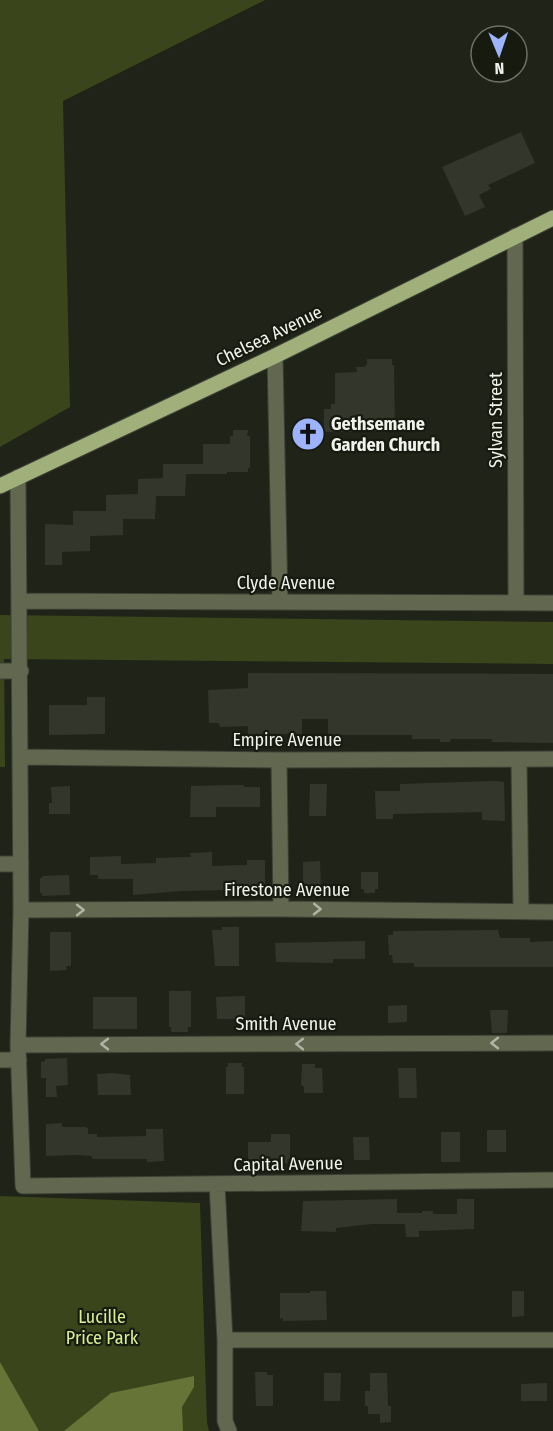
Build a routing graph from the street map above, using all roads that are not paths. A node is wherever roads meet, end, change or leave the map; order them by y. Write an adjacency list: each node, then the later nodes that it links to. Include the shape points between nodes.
1 (553, 218): 2 (main road, Chelsea Avenue)
2 (515, 236): 3 (main road, Chelsea Avenue); 8 (street, Sylvan Street)
3 (275, 356): 4 (main road, Chelsea Avenue); 7 (street)
4 (18, 477): 5 (main road, Chelsea Avenue); 6 (street)
5 (0, 486)
6 (20, 601): 7 (street, Clyde Avenue); 11 (street)
7 (280, 602): 8 (street, Clyde Avenue)
8 (516, 603): 9 (street, Clyde Avenue)
9 (553, 603)
10 (0, 671): 11 (street)
11 (21, 671): 12 (street)
12 (21, 757): 14 (street, Empire Avenue); 17 (street)
13 (553, 759): 15 (street, Empire Avenue)
14 (279, 760): 15 (street, Empire Avenue); 18 (street)
15 (519, 760): 20 (street)
16 (0, 864): 17 (street)
17 (21, 864): 19 (street)
18 (281, 909): 19 (street, Firestone Avenue, one-way to 18); 20 (street, Firestone Avenue, one-way to 20)
19 (21, 910): 23 (street)
20 (521, 911): 21 (street, Firestone Avenue)
21 (553, 912)
22 (553, 1043): 23 (street, Smith Avenue, one-way to 23)
23 (19, 1053): 24 (street, Smith Avenue); 26 (street, Capital Avenue, via 23,1186)
24 (0, 1060)
25 (553, 1180): 26 (street, Capital Avenue)
26 (217, 1184): 27 (street)
27 (225, 1340): 28 (street); 29 (street, via 225,1421)
28 (553, 1340)
29 (230, 1431)

